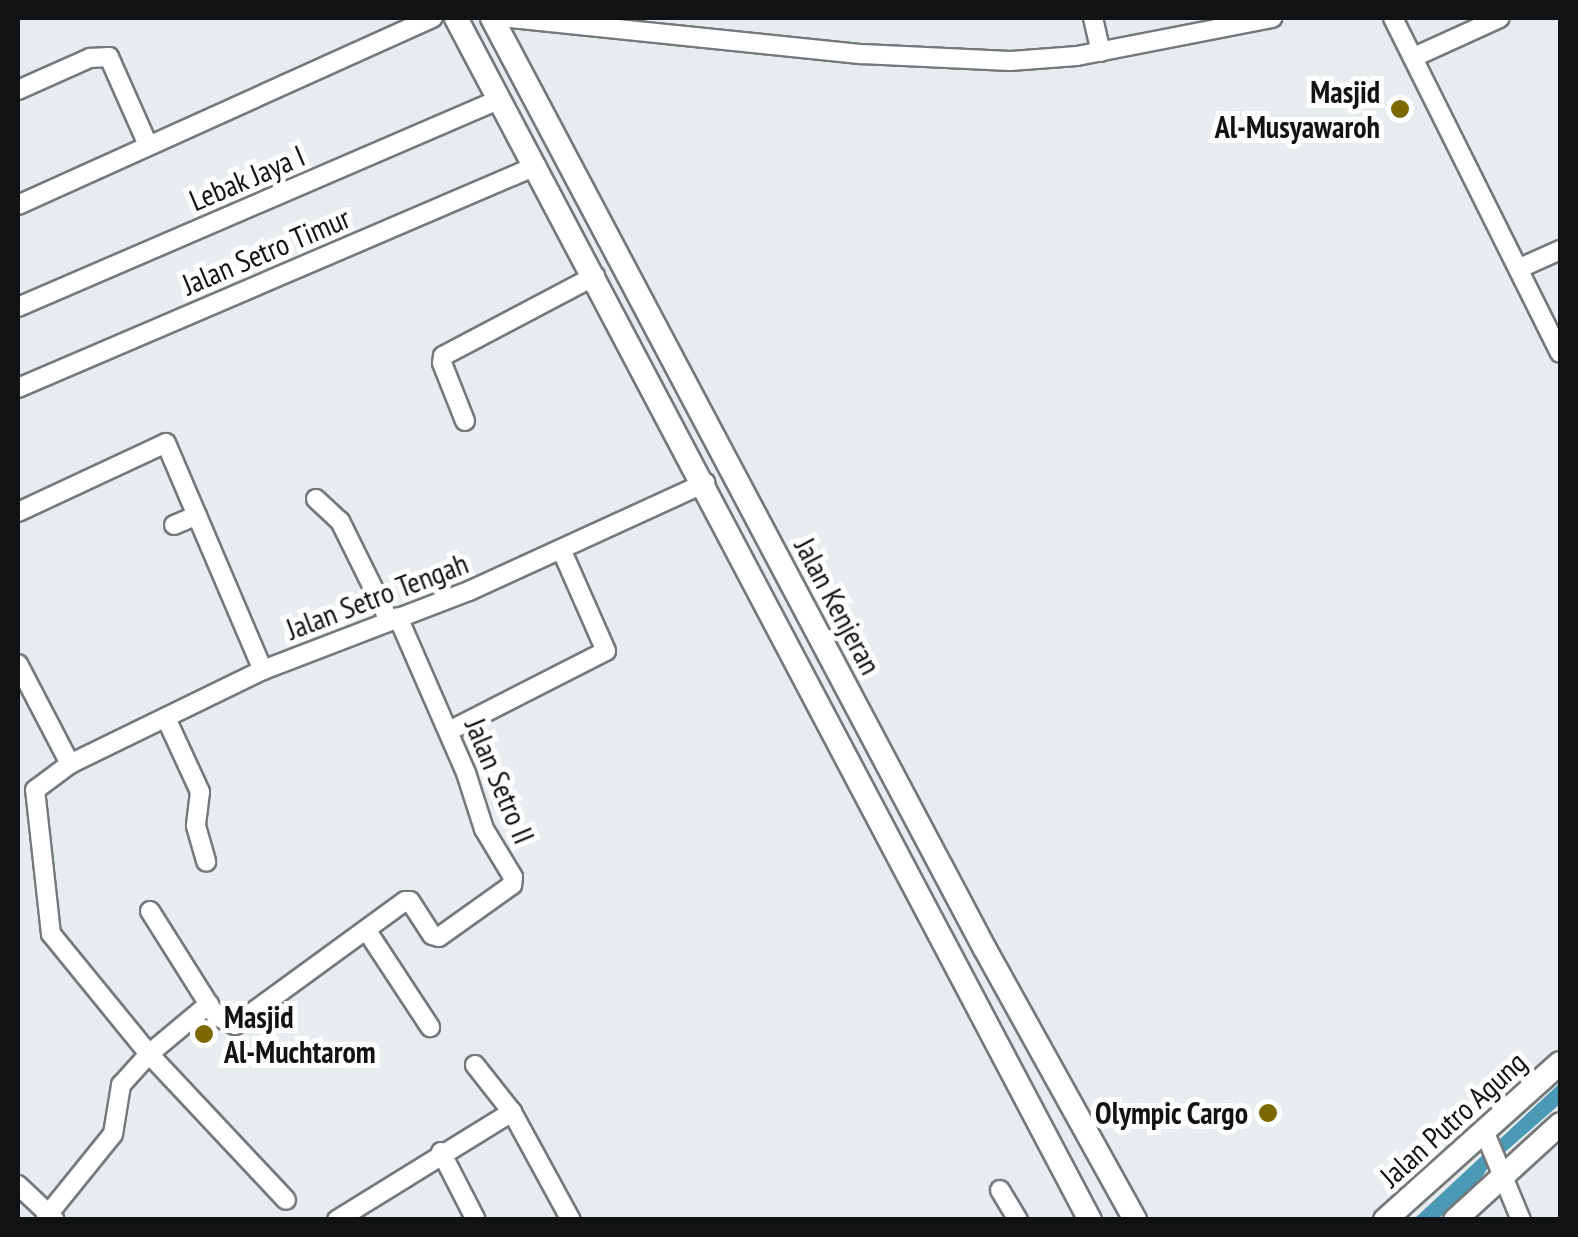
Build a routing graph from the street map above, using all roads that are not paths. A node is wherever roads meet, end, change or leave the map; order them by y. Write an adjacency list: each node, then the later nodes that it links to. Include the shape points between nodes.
1 (433, 18): 14 (street)
2 (456, 18): 13 (main road, Jalan Kenjeran)
3 (492, 18): 30 (main road, Jalan Kenjeran)
4 (511, 18): 9 (street)
5 (1093, 18): 10 (street)
6 (1272, 18): 10 (street)
7 (1392, 18): 11 (street)
8 (1500, 18): 11 (street)
9 (696, 26): 10 (street, via 862,54 1010,61)
10 (1100, 52)
11 (1414, 57): 18 (street)
12 (18, 90): 14 (street, via 90,58 109,57)
13 (498, 100): 15 (main road, Jalan Kenjeran); 20 (street, Lebak Jaya I)
14 (148, 145): 16 (street)
15 (536, 166): 19 (main road, Jalan Kenjeran); 22 (street, Jalan Setro Timur)
16 (18, 205)
17 (1560, 250): 18 (street)
18 (1520, 268): 21 (street)
19 (595, 276): 23 (street, via 444,356); 24 (main road, Jalan Kenjeran)
20 (18, 307)
21 (1560, 354)
22 (18, 388)
23 (466, 420)
24 (705, 482): 29 (street, Jalan Setro Tengah); 31 (main road, Jalan Kenjeran)
25 (316, 499): 32 (street, Jalan Setro II, via 340,521)
26 (18, 512): 27 (street, via 166,443)
27 (197, 516): 28 (street); 36 (street)
28 (174, 525)
29 (561, 549): 32 (street, Jalan Setro Tengah); 38 (street, via 606,651)
30 (786, 574): 31 (main road); 33 (main road, Jalan Kenjeran)
31 (761, 590): 34 (main road, Jalan Kenjeran)
32 (393, 619): 36 (street, Jalan Setro Tengah); 38 (street, Jalan Setro II)
33 (810, 620): 34 (main road, via 794,623); 62 (main road, Jalan Kenjeran)
34 (785, 636): 61 (main road, Jalan Kenjeran)
35 (18, 664): 39 (street)
36 (263, 670): 37 (street, Jalan Setro Tengah)
37 (166, 718): 39 (street, Jalan Setro Tengah); 40 (street, via 200,792 196,826)
38 (449, 731): 42 (street, Jalan Setro II, via 479,817 514,883 439,937 408,900)
39 (70, 764): 45 (street, Jalan Setro Tengah, via 33,794 48,925 76,970)
40 (206, 862)
41 (150, 911): 43 (street)
42 (367, 931): 43 (street, Jalan Setro II, via 245,1022 221,1019); 44 (street)
43 (209, 1004): 45 (street)
44 (430, 1027)
45 (149, 1054): 55 (street); 56 (street, via 121,1085 113,1134)
46 (1560, 1063): 50 (main road, Jalan Putro Agung)
47 (475, 1065): 48 (street)
48 (512, 1112): 51 (street); 59 (street)
49 (1560, 1124): 52 (main road)
50 (1487, 1138): 52 (street); 63 (main road, Jalan Putro Agung)
51 (440, 1152): 57 (street); 58 (street)
52 (1502, 1170): 64 (main road); 65 (street)
53 (18, 1185): 56 (street)
54 (1000, 1190): 60 (street)
55 (286, 1200)
56 (50, 1218)
57 (337, 1220)
58 (476, 1220)
59 (571, 1220)
60 (1018, 1220)
61 (1090, 1220)
62 (1135, 1220)
63 (1386, 1220)
64 (1455, 1220)
65 (1521, 1220)

